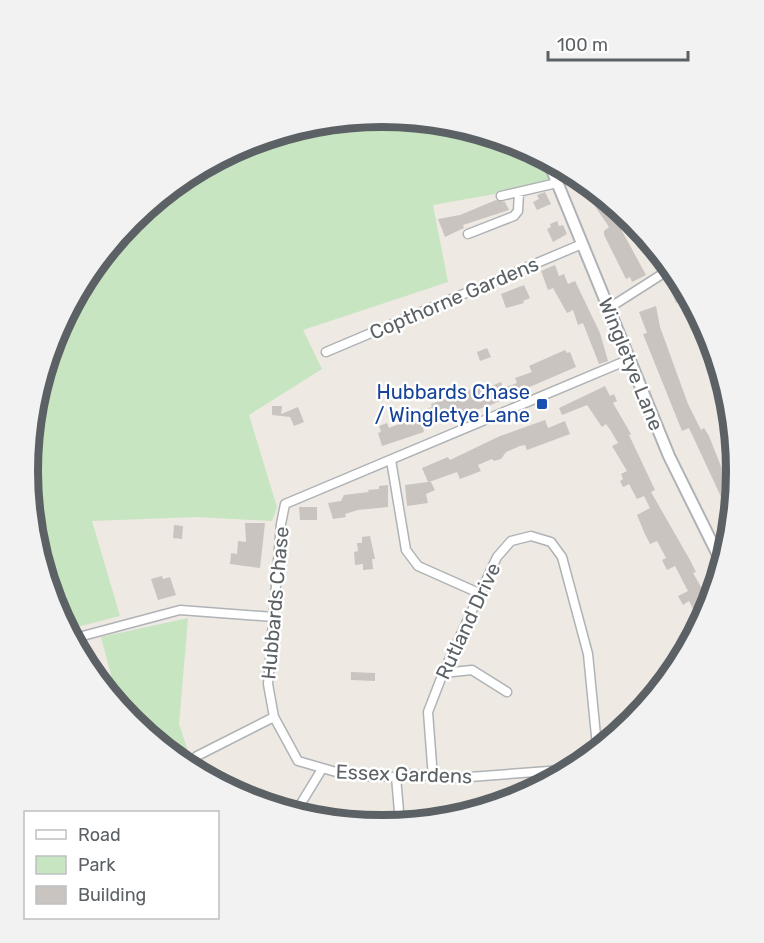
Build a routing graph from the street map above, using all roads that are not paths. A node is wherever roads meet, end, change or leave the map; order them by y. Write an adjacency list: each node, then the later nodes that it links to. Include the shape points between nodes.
1 (553, 172): 2 (street, Wingletye Lane)
2 (557, 183): 3 (street); 6 (street, Wingletye Lane)
3 (519, 193): 4 (street); 5 (street, via 514,216)
4 (501, 196)
5 (468, 234)
6 (582, 244): 8 (street, Wingletye Lane); 9 (street, Copthorne Gardens)
7 (663, 273): 8 (street)
8 (609, 308): 10 (street, Wingletye Lane)
9 (326, 352)
10 (630, 359): 11 (street, Hubbards Chase); 12 (street, Wingletye Lane, via 669,456)
11 (391, 460): 13 (street, via 406,550 411,559 418,566); 14 (street, Hubbards Chase, via 285,504)
12 (717, 553)
13 (480, 594): 16 (street, Rutland Drive); 19 (street, Rutland Drive, via 497,556 511,541 531,536 551,542 562,557 588,654)
14 (274, 618): 15 (street, via 172,611); 18 (street, Hubbards Chase, via 268,684)
15 (80, 637)
16 (443, 673): 17 (street, via 472,670); 24 (street, Rutland Drive, via 428,712)
17 (507, 692)
18 (274, 717): 20 (street); 21 (street, Essex Gardens, via 298,761)
19 (597, 741)
20 (197, 756)
21 (322, 769): 23 (street, Essex Gardens); 25 (street)
22 (551, 771): 24 (street, Essex Gardens)
23 (396, 777): 24 (street, Essex Gardens, via 408,774); 26 (street)
24 (433, 778)
25 (300, 806)
26 (399, 815)

